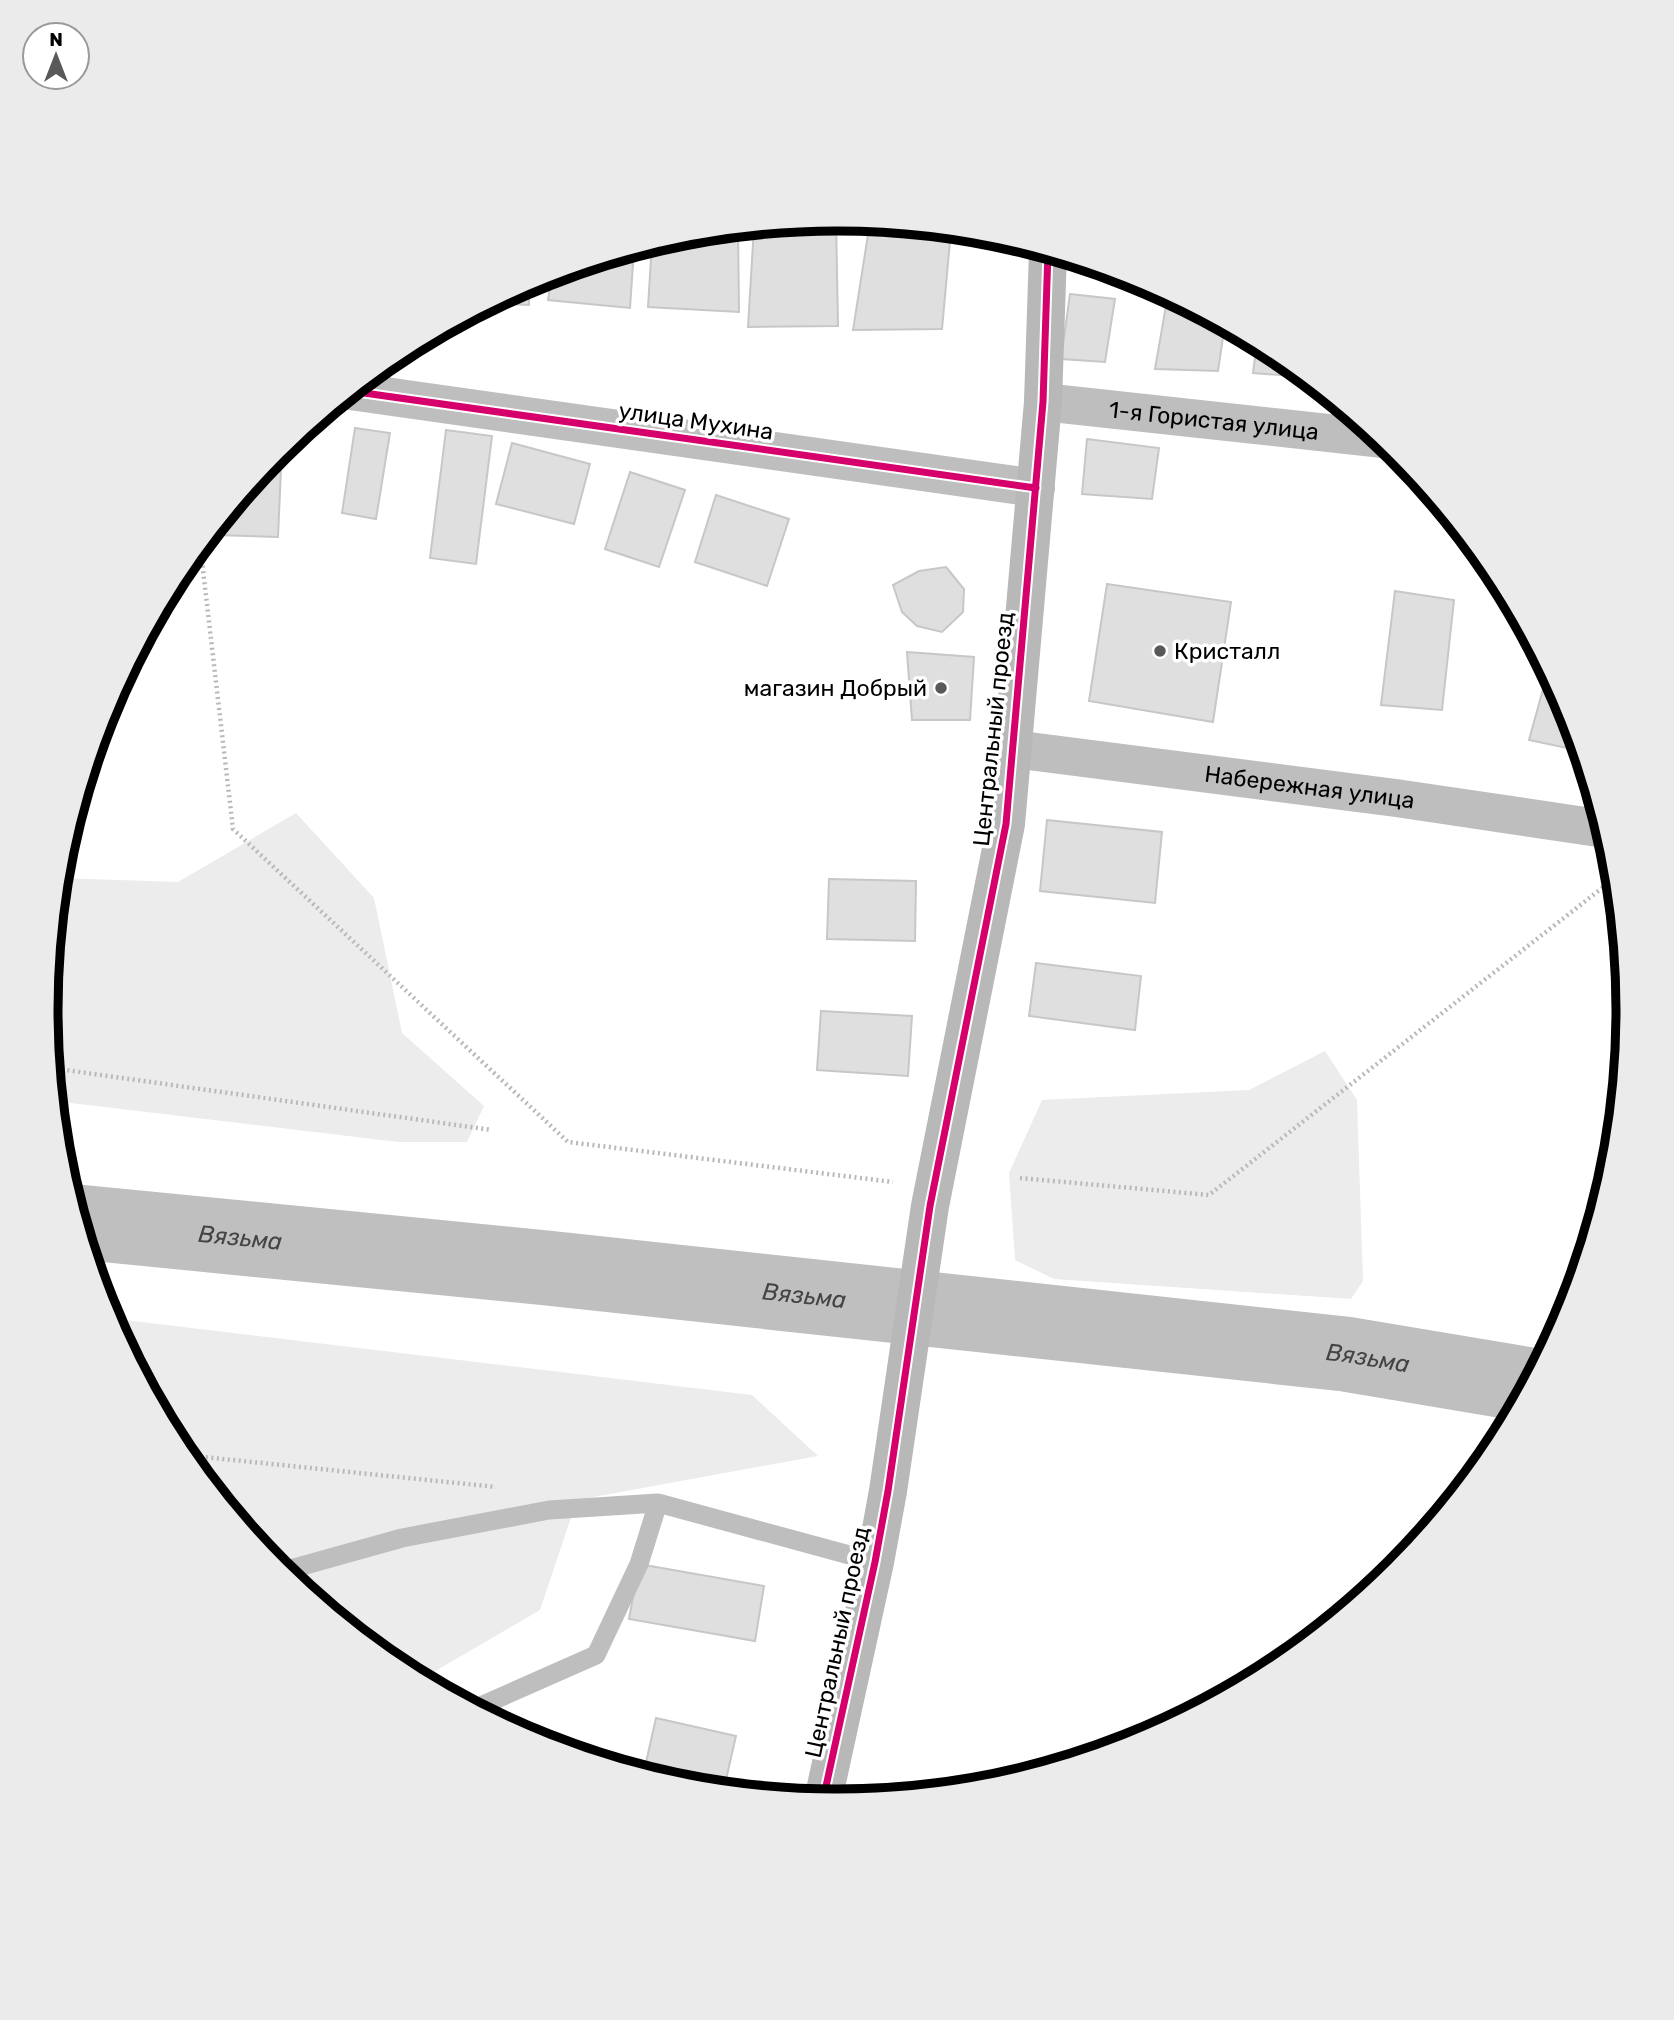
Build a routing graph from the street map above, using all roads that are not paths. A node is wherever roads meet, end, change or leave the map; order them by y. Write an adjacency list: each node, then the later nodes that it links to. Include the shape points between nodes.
1 (1048, 260): 3 (street, Центральный проезд)
2 (362, 393): 5 (street, улица Мухина)
3 (1043, 402): 4 (street, 1-я Гористая улица); 5 (street, Центральный проезд)
4 (1365, 437)
5 (1036, 488): 6 (street, Центральный проезд)
6 (1013, 749): 7 (street, Набережная улица); 9 (street, Центральный проезд, via 1006,824 930,1206)
7 (1594, 827)
8 (658, 1503): 9 (lane); 10 (lane, via 549,1510 402,1538); 11 (lane, via 639,1564 596,1655)
9 (875, 1562): 12 (street, Центральный проезд)
10 (294, 1568)
11 (484, 1705)
12 (825, 1789)

